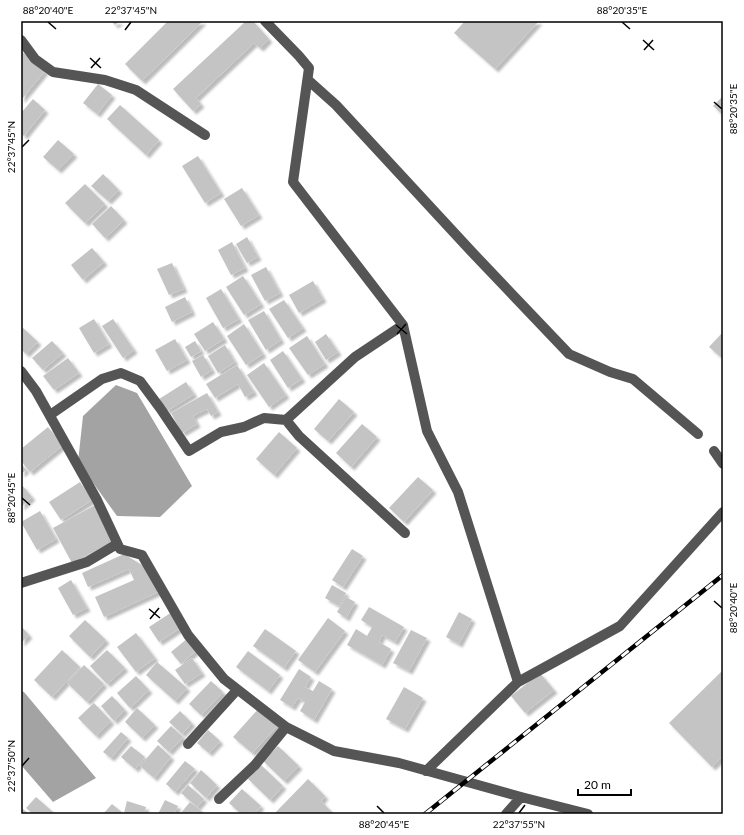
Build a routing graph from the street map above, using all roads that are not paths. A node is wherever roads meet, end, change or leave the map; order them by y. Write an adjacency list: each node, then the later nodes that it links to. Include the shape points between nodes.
1 (265, 21): 3 (street, via 309,68)
2 (21, 40): 4 (street, via 35,59 53,72 105,80 136,90)
3 (308, 80): 5 (street, via 293,182); 9 (street, via 336,105 569,354 633,379)
4 (205, 135)
5 (403, 325): 8 (street, via 355,357); 16 (street, via 427,431 458,492)
6 (21, 371): 7 (street)
7 (50, 416): 8 (street, via 102,379 121,373 140,381 189,451 221,432 244,427 264,418); 14 (street)
8 (286, 420): 13 (street, via 298,436)
9 (698, 434)
10 (714, 451): 11 (street)
11 (723, 464)
12 (723, 512): 16 (street, via 620,626)
13 (405, 533)
14 (118, 544): 15 (street, via 87,562); 17 (street, via 120,549 142,555 188,635 224,679)
15 (21, 583)
16 (518, 682): 20 (street)
17 (237, 690): 18 (street); 19 (street)
18 (286, 727): 20 (street, via 334,751 399,763); 22 (street, via 255,765)
19 (188, 744)
20 (426, 771): 21 (street)
21 (521, 797): 23 (street); 24 (street)
22 (219, 799)
23 (506, 814)
24 (588, 814)

